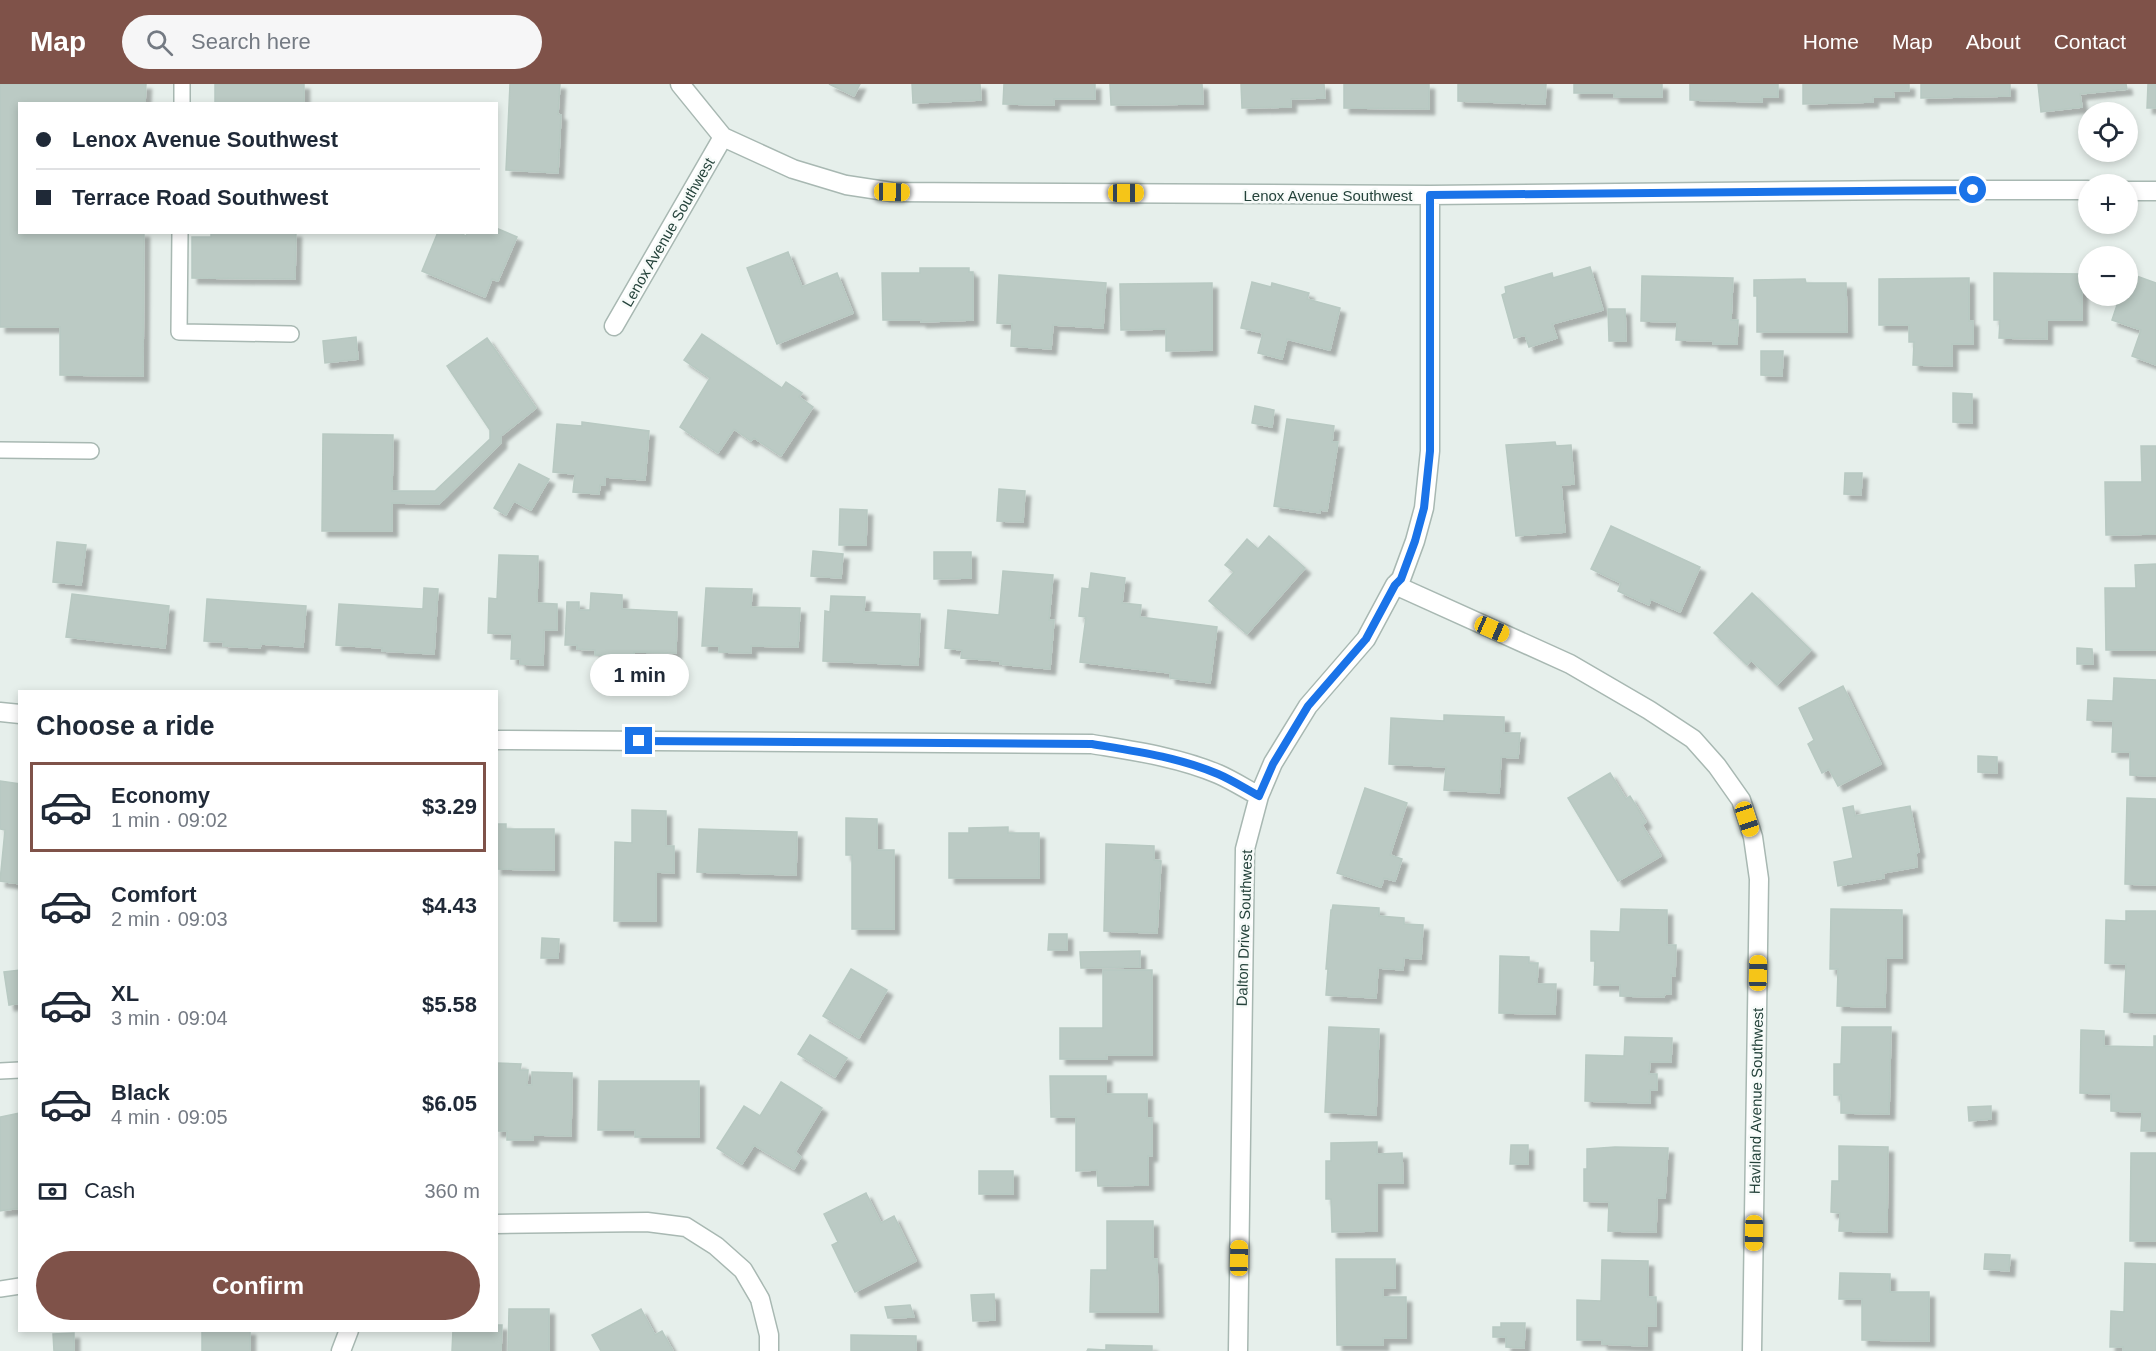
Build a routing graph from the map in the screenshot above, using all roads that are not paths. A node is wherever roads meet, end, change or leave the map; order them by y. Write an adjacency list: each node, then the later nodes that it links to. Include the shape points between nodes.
1 (182, 84): 3 (lane)
2 (680, 84): 4 (street, Lenox Avenue Southwest)
3 (182, 102)
4 (723, 137): 8 (street, Lenox Avenue Southwest, via 793,169 846,185 892,192); 10 (street, Lenox Avenue Southwest)
5 (2078, 190): 8 (street, Lenox Avenue Southwest)
6 (2138, 191): 7 (street)
7 (2156, 191)
8 (1430, 195): 14 (street, Dalton Drive Southwest, via 1430,451 1424,508 1401,579)
9 (180, 234): 11 (lane, via 178,332)
10 (614, 326)
11 (291, 334)
12 (0, 450): 13 (lane)
13 (91, 451)
14 (1395, 585): 18 (street, Dalton Drive Southwest, via 1366,639 1308,706 1273,764); 28 (street, Haviland Avenue Southwest, via 1570,664 1649,710 1693,739 1741,800 1753,837 1759,879)
15 (0, 712): 16 (street)
16 (18, 714)
17 (498, 740): 18 (street, via 1092,744 1183,762 1219,774)
18 (1259, 796): 27 (street, Dalton Drive Southwest, via 1245,849)
19 (18, 1070): 20 (lane)
20 (0, 1071)
21 (498, 1224): 26 (street, via 647,1222 686,1227 743,1270 760,1299)
22 (18, 1286): 23 (lane)
23 (0, 1289)
24 (348, 1332): 25 (street)
25 (341, 1351)
26 (769, 1351)
27 (1238, 1351)
28 (1752, 1351)

